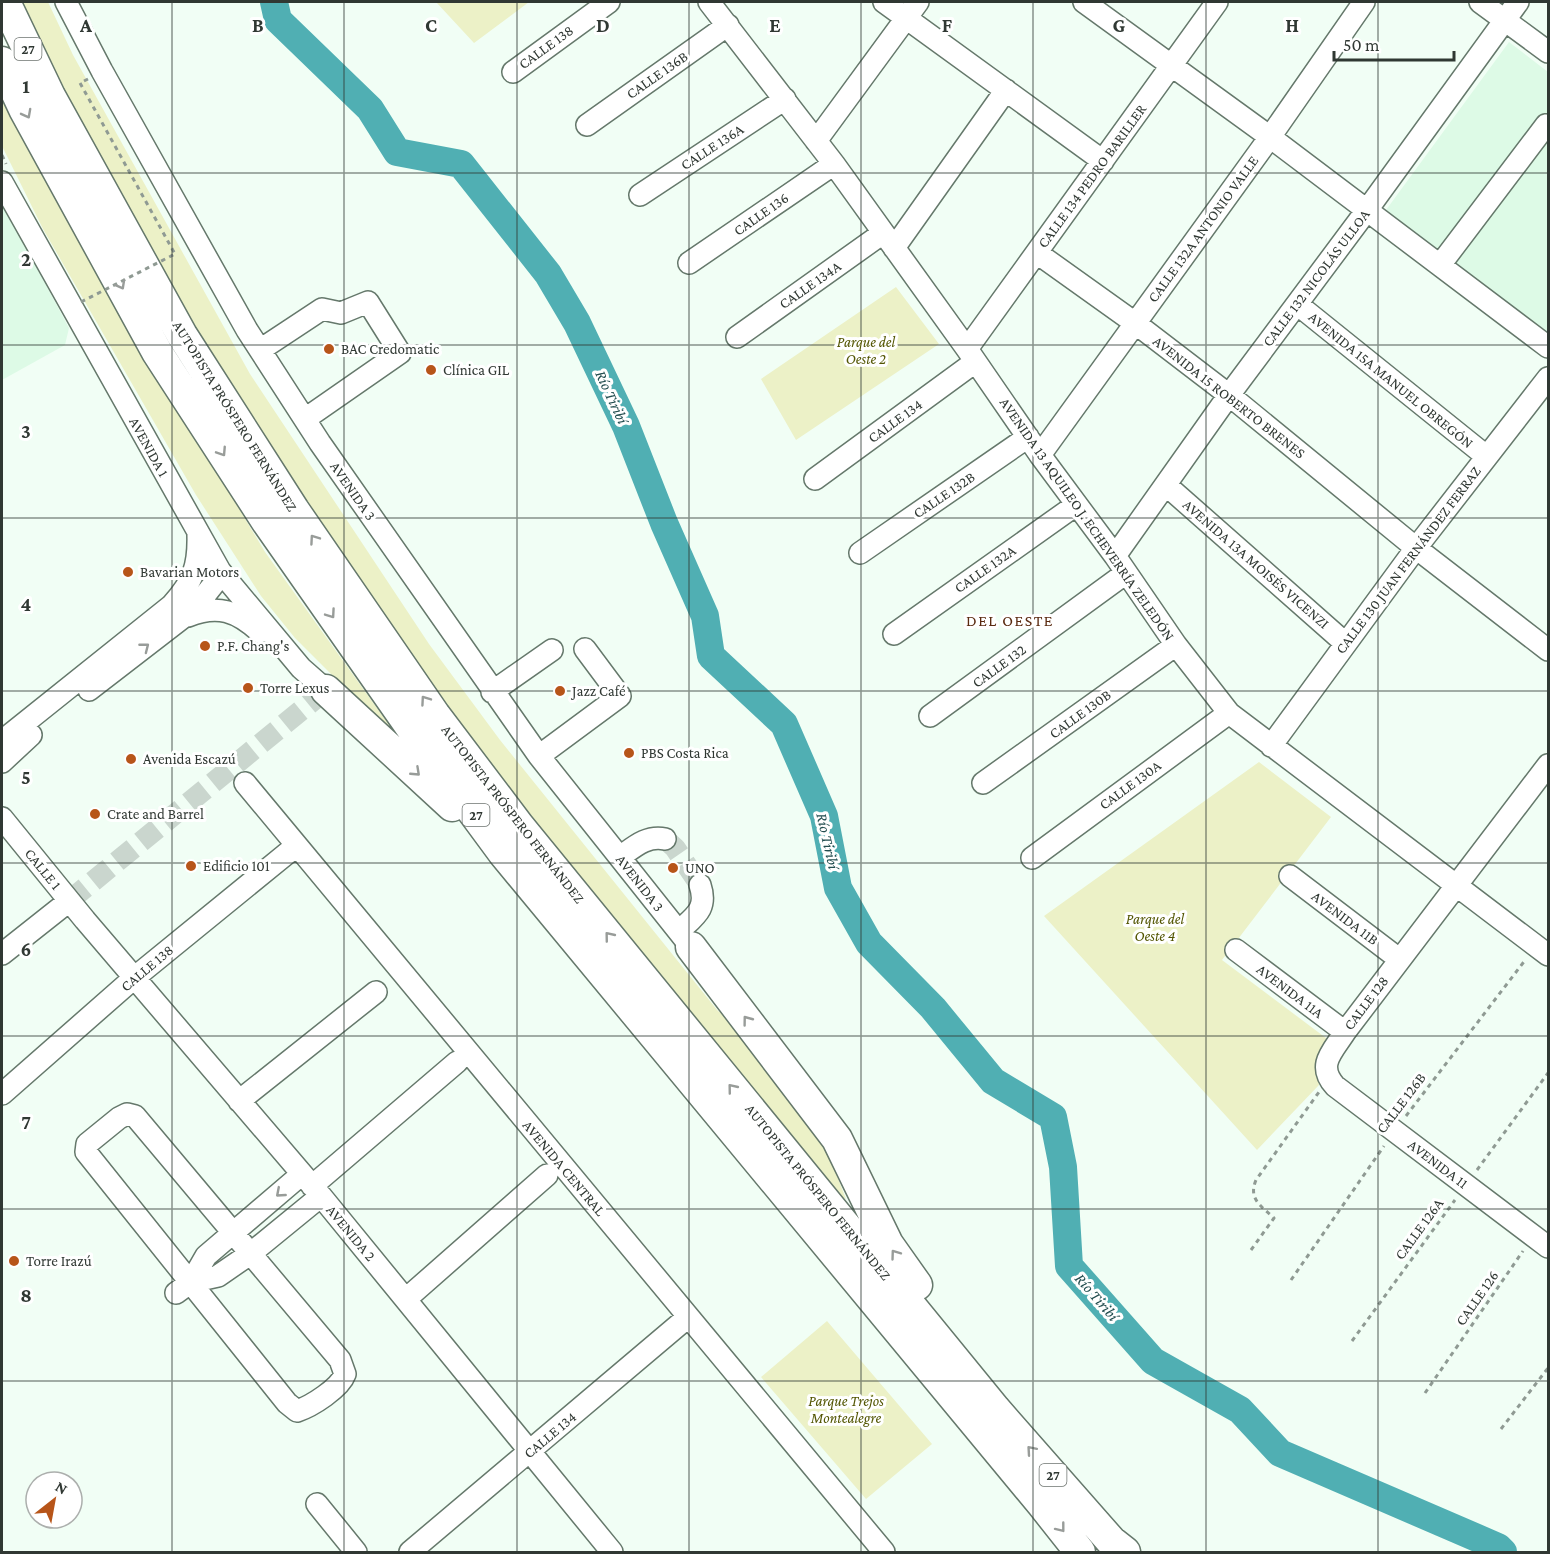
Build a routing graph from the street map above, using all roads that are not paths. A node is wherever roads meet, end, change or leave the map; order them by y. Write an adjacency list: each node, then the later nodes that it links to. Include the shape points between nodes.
1 (5, 2): 103 (highway, AUTOPISTA PRÓSPERO FERNÁNDEZ / 27, one-way to 1, via 519,826 435,715 294,510 182,335 50,96)
2 (66, 2): 37 (street, AVENIDA 3)
3 (609, 2): 17 (street, CALLE 138)
4 (709, 2): 13 (street, AVENIDA 13 AQUILEO J. ECHEVERRÍA ZELEDÓN)
5 (884, 2): 11 (street)
6 (1084, 2): 16 (street)
7 (1217, 2): 16 (street, CALLE 134 PEDRO BARILLER)
8 (1364, 2): 22 (street, CALLE 132A ANTONIO VALLE)
9 (1480, 2): 12 (street)
10 (1518, 2): 12 (street, CALLE 132 NICOLÁS ULLOA)
11 (912, 10): 18 (street); 23 (street)
12 (1505, 19): 14 (street); 28 (street, CALLE 132 NICOLÁS ULLOA)
13 (728, 25): 19 (street, AVENIDA 13 AQUILEO J. ECHEVERRÍA ZELEDÓN); 21 (street, CALLE 136B)
14 (1548, 52)
15 (2, 62): 75 (highway, AUTOPISTA PRÓSPERO FERNÁNDEZ / 27, one-way to 75, via 157,351 267,522)
16 (1172, 65): 22 (street); 24 (street, CALLE 134 PEDRO BARILLER)
17 (513, 72)
18 (1006, 90): 24 (street); 29 (street, CALLE 134A)
19 (785, 99): 23 (street, AVENIDA 13 AQUILEO J. ECHEVERRÍA ZELEDÓN); 27 (street, CALLE 136A)
20 (1546, 124): 32 (street)
21 (587, 125)
22 (1270, 137): 28 (street); 34 (street, CALLE 132A ANTONIO VALLE)
23 (816, 141): 25 (street, AVENIDA 13 AQUILEO J. ECHEVERRÍA ZELEDÓN)
24 (1102, 161): 30 (street, CALLE 134 PEDRO BARILLER)
25 (834, 164): 29 (street, AVENIDA 13 AQUILEO J. ECHEVERRÍA ZELEDÓN); 31 (street, CALLE 136)
26 (2, 182): 48 (street, AVENIDA 1)
27 (640, 195)
28 (1367, 210): 32 (street); 33 (street, CALLE 132 NICOLÁS ULLOA)
29 (889, 241): 35 (street, CALLE 134A); 38 (street, AVENIDA 13 AQUILEO J. ECHEVERRÍA ZELEDÓN)
30 (1036, 253): 34 (street, AVENIDA 15 ROBERTO BRENES); 38 (street, CALLE 134 PEDRO BARILLER)
31 (689, 263)
32 (1440, 265): 36 (street)
33 (1297, 304): 40 (street, CALLE 132 NICOLÁS ULLOA); 44 (street, AVENIDA 15A MANUEL OBREGÓN)
34 (1135, 323): 40 (street, AVENIDA 15 ROBERTO BRENES); 43 (street, CALLE 132A ANTONIO VALLE)
35 (737, 337)
36 (1548, 347)
37 (260, 350): 41 (street, AVENIDA 3); 41 (street, via 322,309 341,313 368,302 400,353)
38 (971, 356): 42 (street, AVENIDA 13 AQUILEO J. ECHEVERRÍA ZELEDÓN); 45 (street, CALLE 134)
39 (1548, 378): 44 (street, CALLE 130 JUAN FERNÁNDEZ FERRAZ)
40 (1229, 395): 46 (street, CALLE 132 NICOLÁS ULLOA); 49 (street, AVENIDA 15 ROBERTO BRENES)
41 (305, 419): 62 (street, AVENIDA 3)
42 (1028, 437): 43 (street, AVENIDA 13 AQUILEO J. ECHEVERRÍA ZELEDÓN); 50 (street, CALLE 132B)
43 (1040, 455): 47 (street, AVENIDA 13 AQUILEO J. ECHEVERRÍA ZELEDÓN)
44 (1486, 456): 49 (street, CALLE 130 JUAN FERNÁNDEZ FERRAZ)
45 (814, 479)
46 (1166, 485): 51 (street, CALLE 132 NICOLÁS ULLOA); 55 (street, AVENIDA 13A MOISÉS VICENZI)
47 (1076, 505): 51 (street, AVENIDA 13 AQUILEO J. ECHEVERRÍA ZELEDÓN); 54 (street, CALLE 132A)
48 (198, 534): 52 (street, AVENIDA 1); 65 (street, via 195,574 172,605)
49 (1416, 548): 55 (street, CALLE 130 JUAN FERNÁNDEZ FERRAZ); 59 (street, AVENIDA 15 ROBERTO BRENES)
50 (860, 553)
51 (1121, 565): 56 (street, AVENIDA 13 AQUILEO J. ECHEVERRÍA ZELEDÓN); 64 (street, CALLE 132)
52 (220, 571): 53 (street, via 204,598); 60 (street, AVENIDA 1)
53 (182, 619): 60 (street, via 212,609 246,619); 68 (street, one-way to 53, via 21,742)
54 (894, 634)
55 (1345, 643): 66 (street, CALLE 130 JUAN FERNÁNDEZ FERRAZ)
56 (1176, 645): 63 (street, AVENIDA 13 AQUILEO J. ECHEVERRÍA ZELEDÓN); 71 (street, CALLE 130B)
57 (585, 649): 67 (street, via 620,696)
58 (552, 650): 62 (street)
59 (1548, 650)
60 (301, 668): 61 (street, AVENIDA 1)
61 (326, 690): 75 (highway, one-way to 75)
62 (492, 692): 67 (street, AVENIDA 3)
63 (1229, 713): 66 (street, AVENIDA 13 AQUILEO J. ECHEVERRÍA ZELEDÓN); 77 (street, CALLE 130A)
64 (930, 717)
65 (2, 741)
66 (1271, 746): 80 (street, AVENIDA 13 AQUILEO J. ECHEVERRÍA ZELEDÓN)
67 (539, 756): 76 (street, AVENIDA 3)
68 (2, 762)
69 (1548, 765): 80 (street, CALLE 128)
70 (245, 783): 74 (street, AVENIDA CENTRAL)
71 (983, 783)
72 (2, 818): 81 (street, CALLE 1)
73 (665, 839): 76 (street, via 642,842)
74 (296, 846): 88 (street, CALLE 138); 102 (street, AVENIDA CENTRAL)
75 (504, 854): 110 (highway, AUTOPISTA PRÓSPERO FERNÁNDEZ / 27, one-way to 110)
76 (620, 857): 83 (street, AVENIDA 3)
77 (1032, 858)
78 (1290, 876): 87 (street, AVENIDA 11B)
79 (700, 885): 83 (street, via 704,897)
80 (1456, 885): 85 (street, AVENIDA 13 AQUILEO J. ECHEVERRÍA ZELEDÓN); 87 (street, CALLE 128)
81 (69, 901): 82 (street, CALLE 1); 86 (street)
82 (85, 920): 88 (street, AVENIDA 2)
83 (685, 939): 103 (highway, one-way to 83, via 938,1314 888,1244 837,1139)
84 (1236, 950): 90 (street, AVENIDA 11A)
85 (1542, 950)
86 (2, 954)
87 (1399, 959): 90 (street, CALLE 128)
88 (134, 978): 93 (street, CALLE 138); 94 (street, AVENIDA 2)
89 (376, 992): 94 (street)
90 (1345, 1032): 92 (street, CALLE 128, via 1327,1060)
91 (457, 1062): 96 (street)
92 (1329, 1079): 98 (street, AVENIDA 11)
93 (2, 1094)
94 (239, 1101): 96 (street, AVENIDA 2)
95 (547, 1175): 101 (street)
96 (312, 1186): 97 (street, one-way to 97); 99 (street); 101 (street, AVENIDA 2)
97 (233, 1233): 99 (street); 100 (street, via 206,1256); 100 (street, via 135,1116 119,1118 87,1144 86,1152)
98 (1541, 1242)
99 (250, 1254): 100 (street, via 218,1276); 100 (street, via 340,1360 345,1374 342,1382 306,1408 297,1410 287,1403)
100 (183, 1288)
101 (406, 1299): 104 (street, AVENIDA 2)
102 (688, 1317): 104 (street, CALLE 134); 109 (street, AVENIDA CENTRAL)
103 (995, 1410): 111 (highway, AUTOPISTA PRÓSPERO FERNÁNDEZ / 27, one-way to 103)
104 (529, 1453): 107 (street, CALLE 134); 108 (street, AVENIDA 2)
105 (317, 1504): 106 (street)
106 (356, 1552)
107 (410, 1552)
108 (612, 1552)
109 (884, 1552)
110 (1080, 1552)
111 (1125, 1552)

